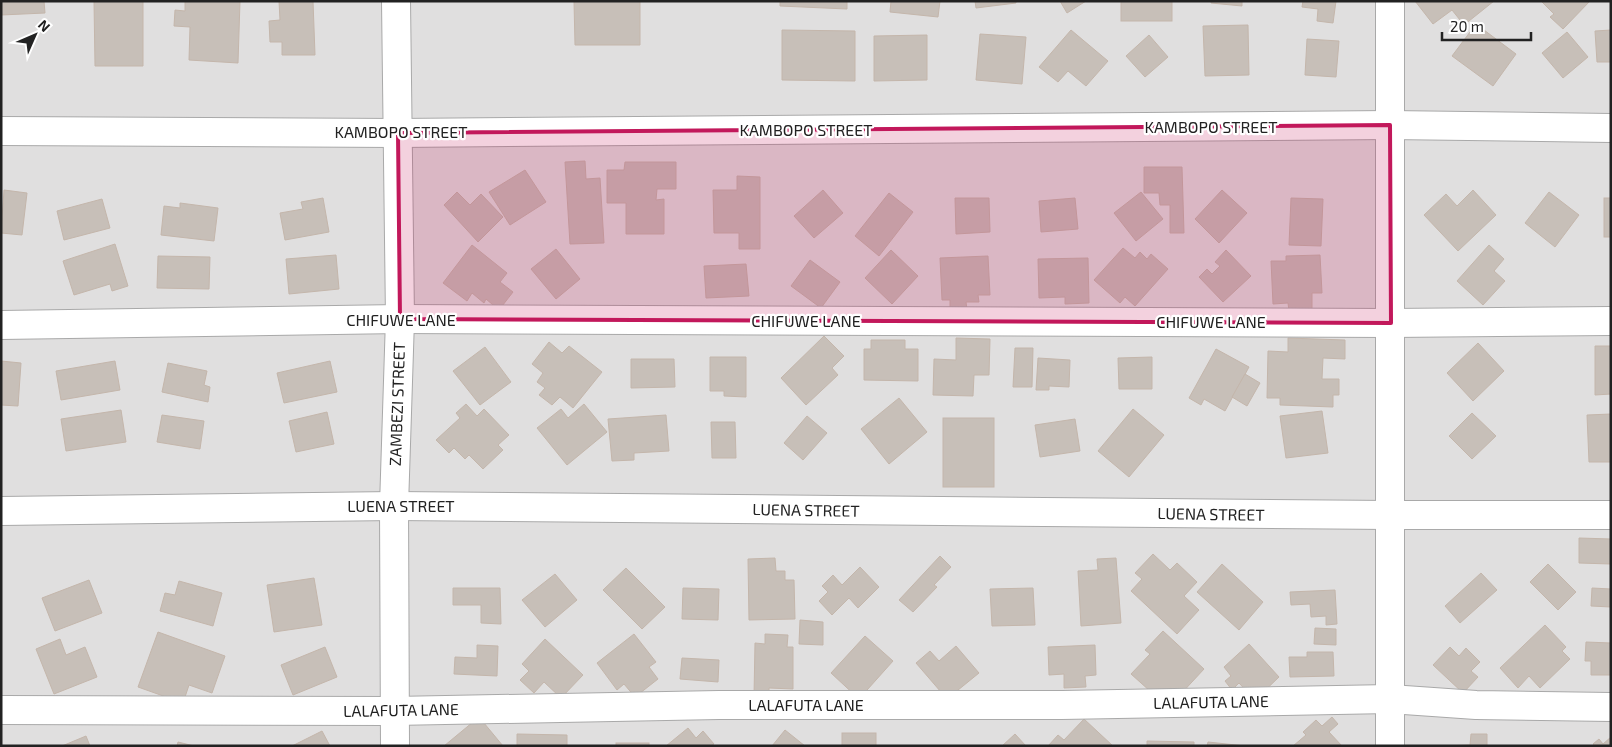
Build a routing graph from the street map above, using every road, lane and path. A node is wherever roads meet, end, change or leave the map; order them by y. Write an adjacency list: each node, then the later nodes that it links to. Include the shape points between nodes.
1 (396, 1): 6 (street, ZAMBEZI STREET)
2 (1390, 1): 3 (street)
3 (1390, 125): 4 (street, KAMBOPO STREET); 6 (street, KAMBOPO STREET); 9 (street)
4 (1611, 128)
5 (1, 131): 6 (street, KAMBOPO STREET)
6 (398, 133): 7 (street, ZAMBEZI STREET)
7 (400, 319): 9 (street, CHIFUWE LANE); 10 (street, CHIFUWE LANE); 11 (street, ZAMBEZI STREET)
8 (1611, 322): 9 (street, CHIFUWE LANE)
9 (1391, 323): 13 (street)
10 (1, 325)
11 (394, 506): 12 (street, LUENA STREET); 13 (street, LUENA STREET); 18 (street, ZAMBEZI STREET)
12 (1, 510)
13 (1389, 515): 14 (street, LUENA STREET); 15 (street)
14 (1611, 515)
15 (1390, 699): 16 (street, LALAFUTA LANE, via 1476,705); 18 (street, LALAFUTA LANE); 20 (street)
16 (1611, 707)
17 (1, 710): 18 (street, LALAFUTA LANE)
18 (394, 711): 19 (street, ZAMBEZI STREET)
19 (395, 746)
20 (1390, 746)

